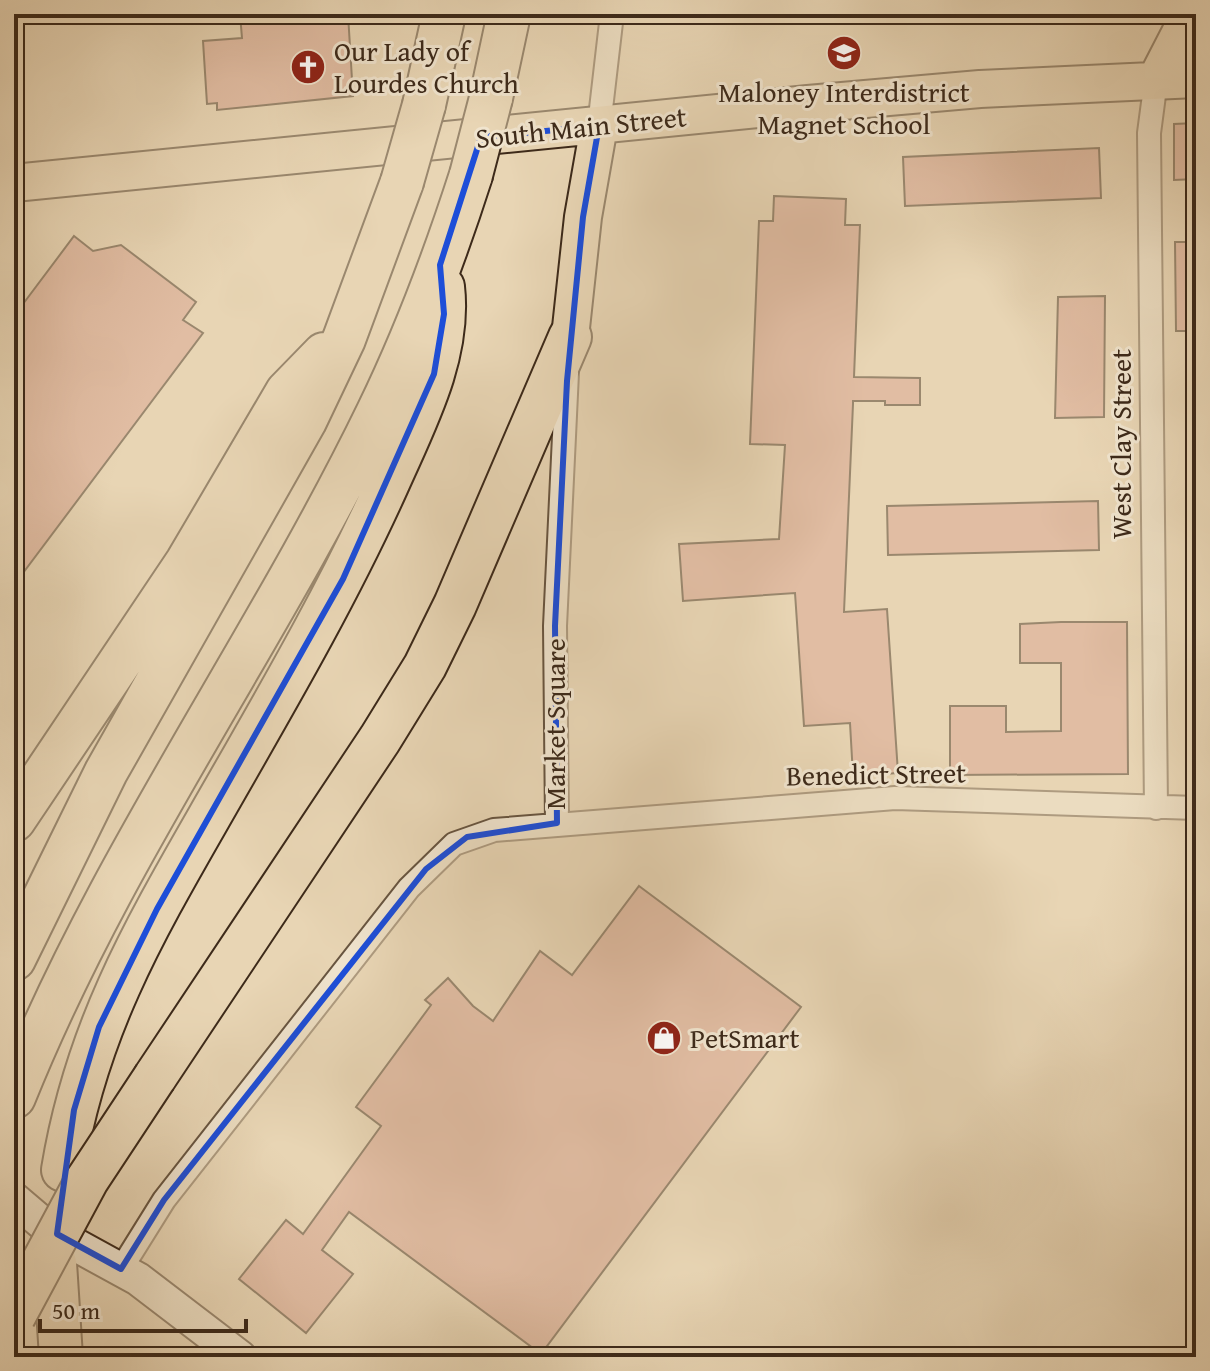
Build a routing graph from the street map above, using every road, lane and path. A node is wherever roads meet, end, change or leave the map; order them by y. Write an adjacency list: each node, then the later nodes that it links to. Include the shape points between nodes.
1 (444, 14): 11 (highway, bridge, via 402,182)
2 (509, 14): 9 (highway, bridge, via 471,175)
3 (612, 14): 7 (street)
4 (1190, 14): 6 (main road)
5 (1196, 79): 6 (main road, South Main Street)
6 (1156, 80): 7 (main road, South Main Street, via 980,89); 12 (street, West Clay Street, via 1149,133)
7 (599, 126): 8 (main road, South Main Street); 10 (main road, Market Square)
8 (14, 183)
9 (440, 265): 17 (highway, via 389,390 349,469 73,963); 21 (highway, bridge, via 444,314 438,360 395,467 328,608 157,909 87,1061 63,1170 55,1263)
10 (570, 337): 15 (street, Market Square, via 557,562); 20 (highway, bridge, via 425,666 87,1180)
11 (344, 339): 14 (highway, via 287,392 187,562); 16 (highway, via 289,452 75,828)
12 (1156, 808): 13 (street, Benedict Street); 15 (street, Benedict Street, via 895,798)
13 (1196, 808)
14 (14, 820)
15 (557, 823): 19 (street, Market Square, via 467,837 426,869 164,1200)
16 (14, 959)
17 (14, 1097)
18 (14, 1199): 19 (main road, via 54,1233)
19 (121, 1269): 22 (main road)
20 (14, 1316)
21 (61, 1357)
22 (240, 1357)

